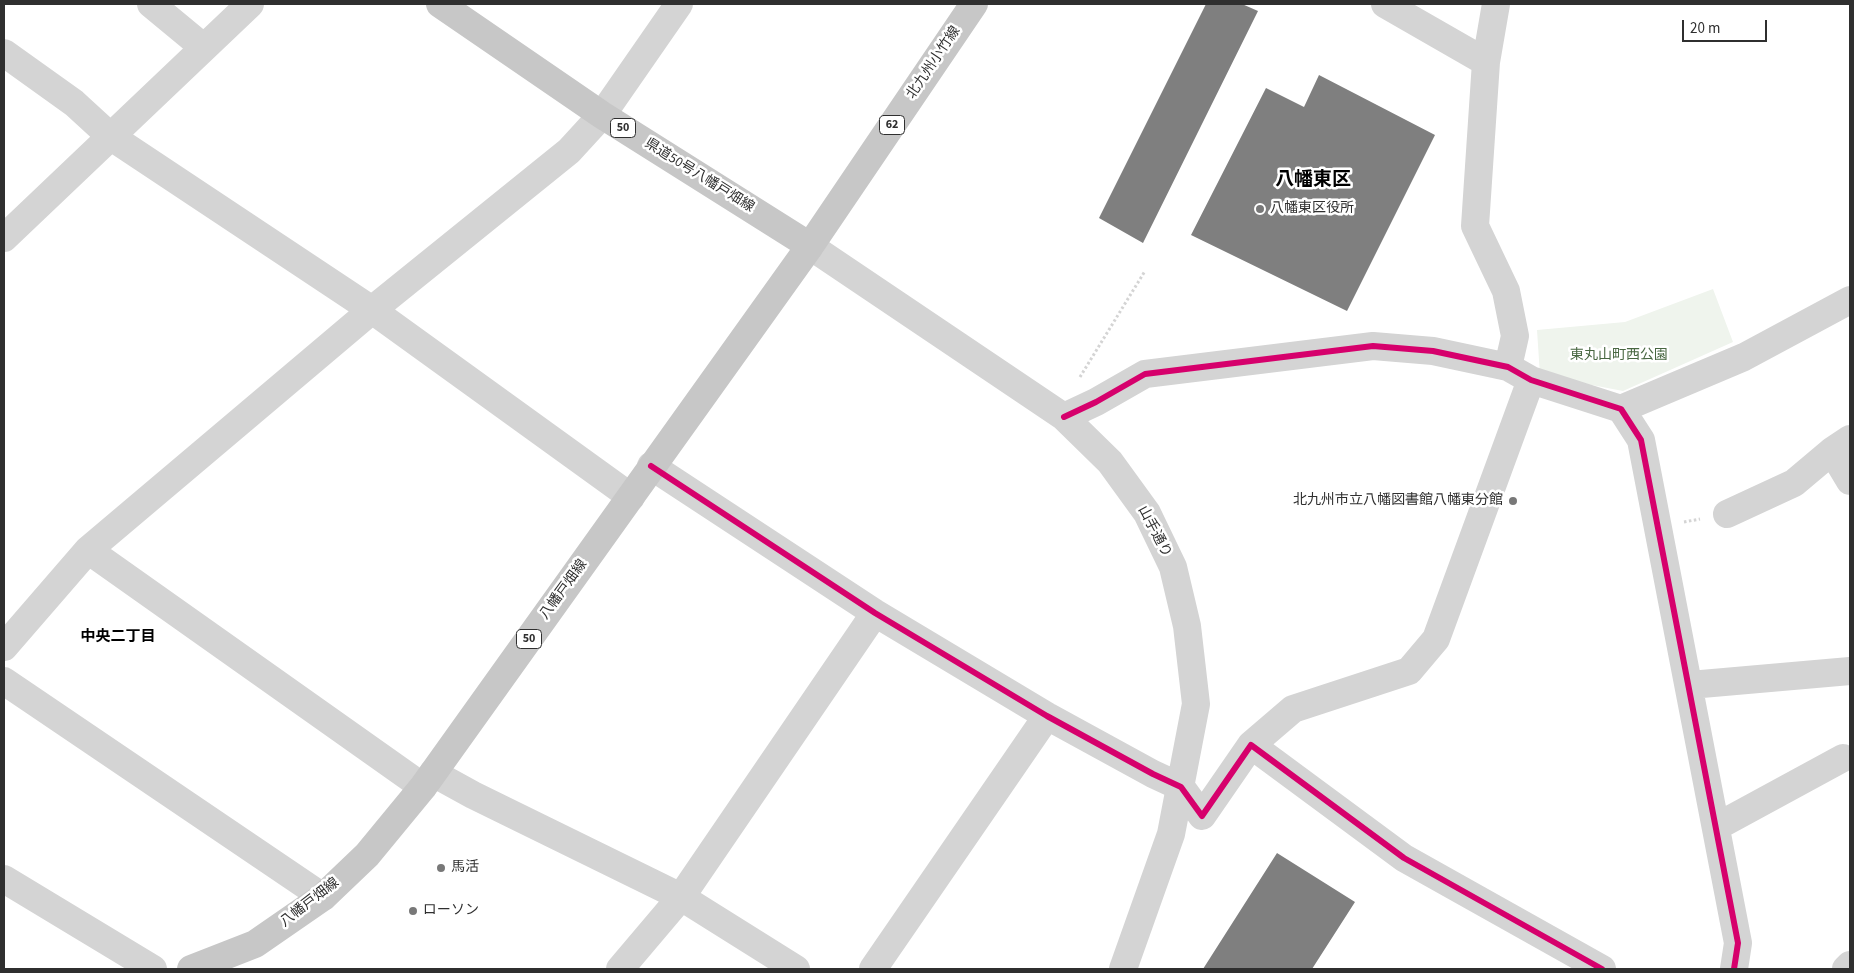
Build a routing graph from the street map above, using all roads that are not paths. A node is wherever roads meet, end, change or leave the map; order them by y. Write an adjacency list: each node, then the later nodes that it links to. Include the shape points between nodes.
1 (152, 4): 8 (street)
2 (250, 4): 8 (street)
3 (440, 4): 11 (main road, 県道50号八幡戸畑線 / 50)
4 (679, 4): 11 (street)
5 (974, 4): 14 (main road, 北九州小竹線 / 62)
6 (1385, 4): 10 (street)
7 (1496, 4): 10 (street)
8 (203, 47): 12 (street)
9 (4, 53): 12 (street, via 74,103)
10 (1486, 62): 17 (street, via 1475,226 1506,291)
11 (602, 115): 14 (main road, 県道50号八幡戸畑線 / 50); 16 (street, via 569,152)
12 (110, 136): 13 (street); 16 (street)
13 (4, 238)
14 (810, 246): 19 (street, 山手通り); 21 (main road, 八幡戸畑線 / 50)
15 (1850, 300): 18 (street, via 1744,357)
16 (372, 310): 23 (street); 25 (street)
17 (1520, 373): 18 (street); 19 (street, via 1433,351 1373,346 1145,374); 32 (street, via 1436,638 1409,671 1293,709)
18 (1621, 409): 30 (street, via 1642,440)
19 (1064, 417): 35 (street, 山手通り, via 1110,462 1147,513 1173,567 1188,626 1196,704)
20 (1841, 445): 22 (street); 24 (street, via 1794,483)
21 (651, 466): 23 (main road, 八幡戸畑線 / 50); 26 (street)
22 (1850, 481)
23 (630, 497): 34 (main road, 八幡戸畑線 / 50)
24 (1727, 514)
25 (88, 550): 27 (street); 34 (street)
26 (875, 613): 31 (street); 39 (street)
27 (4, 647)
28 (1850, 671): 30 (street)
29 (4, 681): 38 (street)
30 (1690, 685): 36 (street)
31 (1047, 716): 35 (street); 45 (street)
32 (1251, 745): 35 (street, via 1202,816); 47 (street, via 1404,858)
33 (1843, 758): 36 (street)
34 (428, 780): 38 (main road, 八幡戸畑線 / 50, via 367,855); 39 (street, via 473,794)
35 (1181, 787): 46 (street, 山手通り, via 1171,834)
36 (1716, 827): 48 (street, via 1738,943)
37 (4, 879): 41 (street)
38 (323, 897): 42 (main road, 八幡戸畑線 / 50, via 255,944)
39 (681, 897): 43 (street); 44 (street)
40 (1850, 965): 49 (street)
41 (153, 969)
42 (191, 969)
43 (620, 969)
44 (796, 969)
45 (873, 969)
46 (1123, 969)
47 (1602, 969)
48 (1734, 969)
49 (1846, 969)

